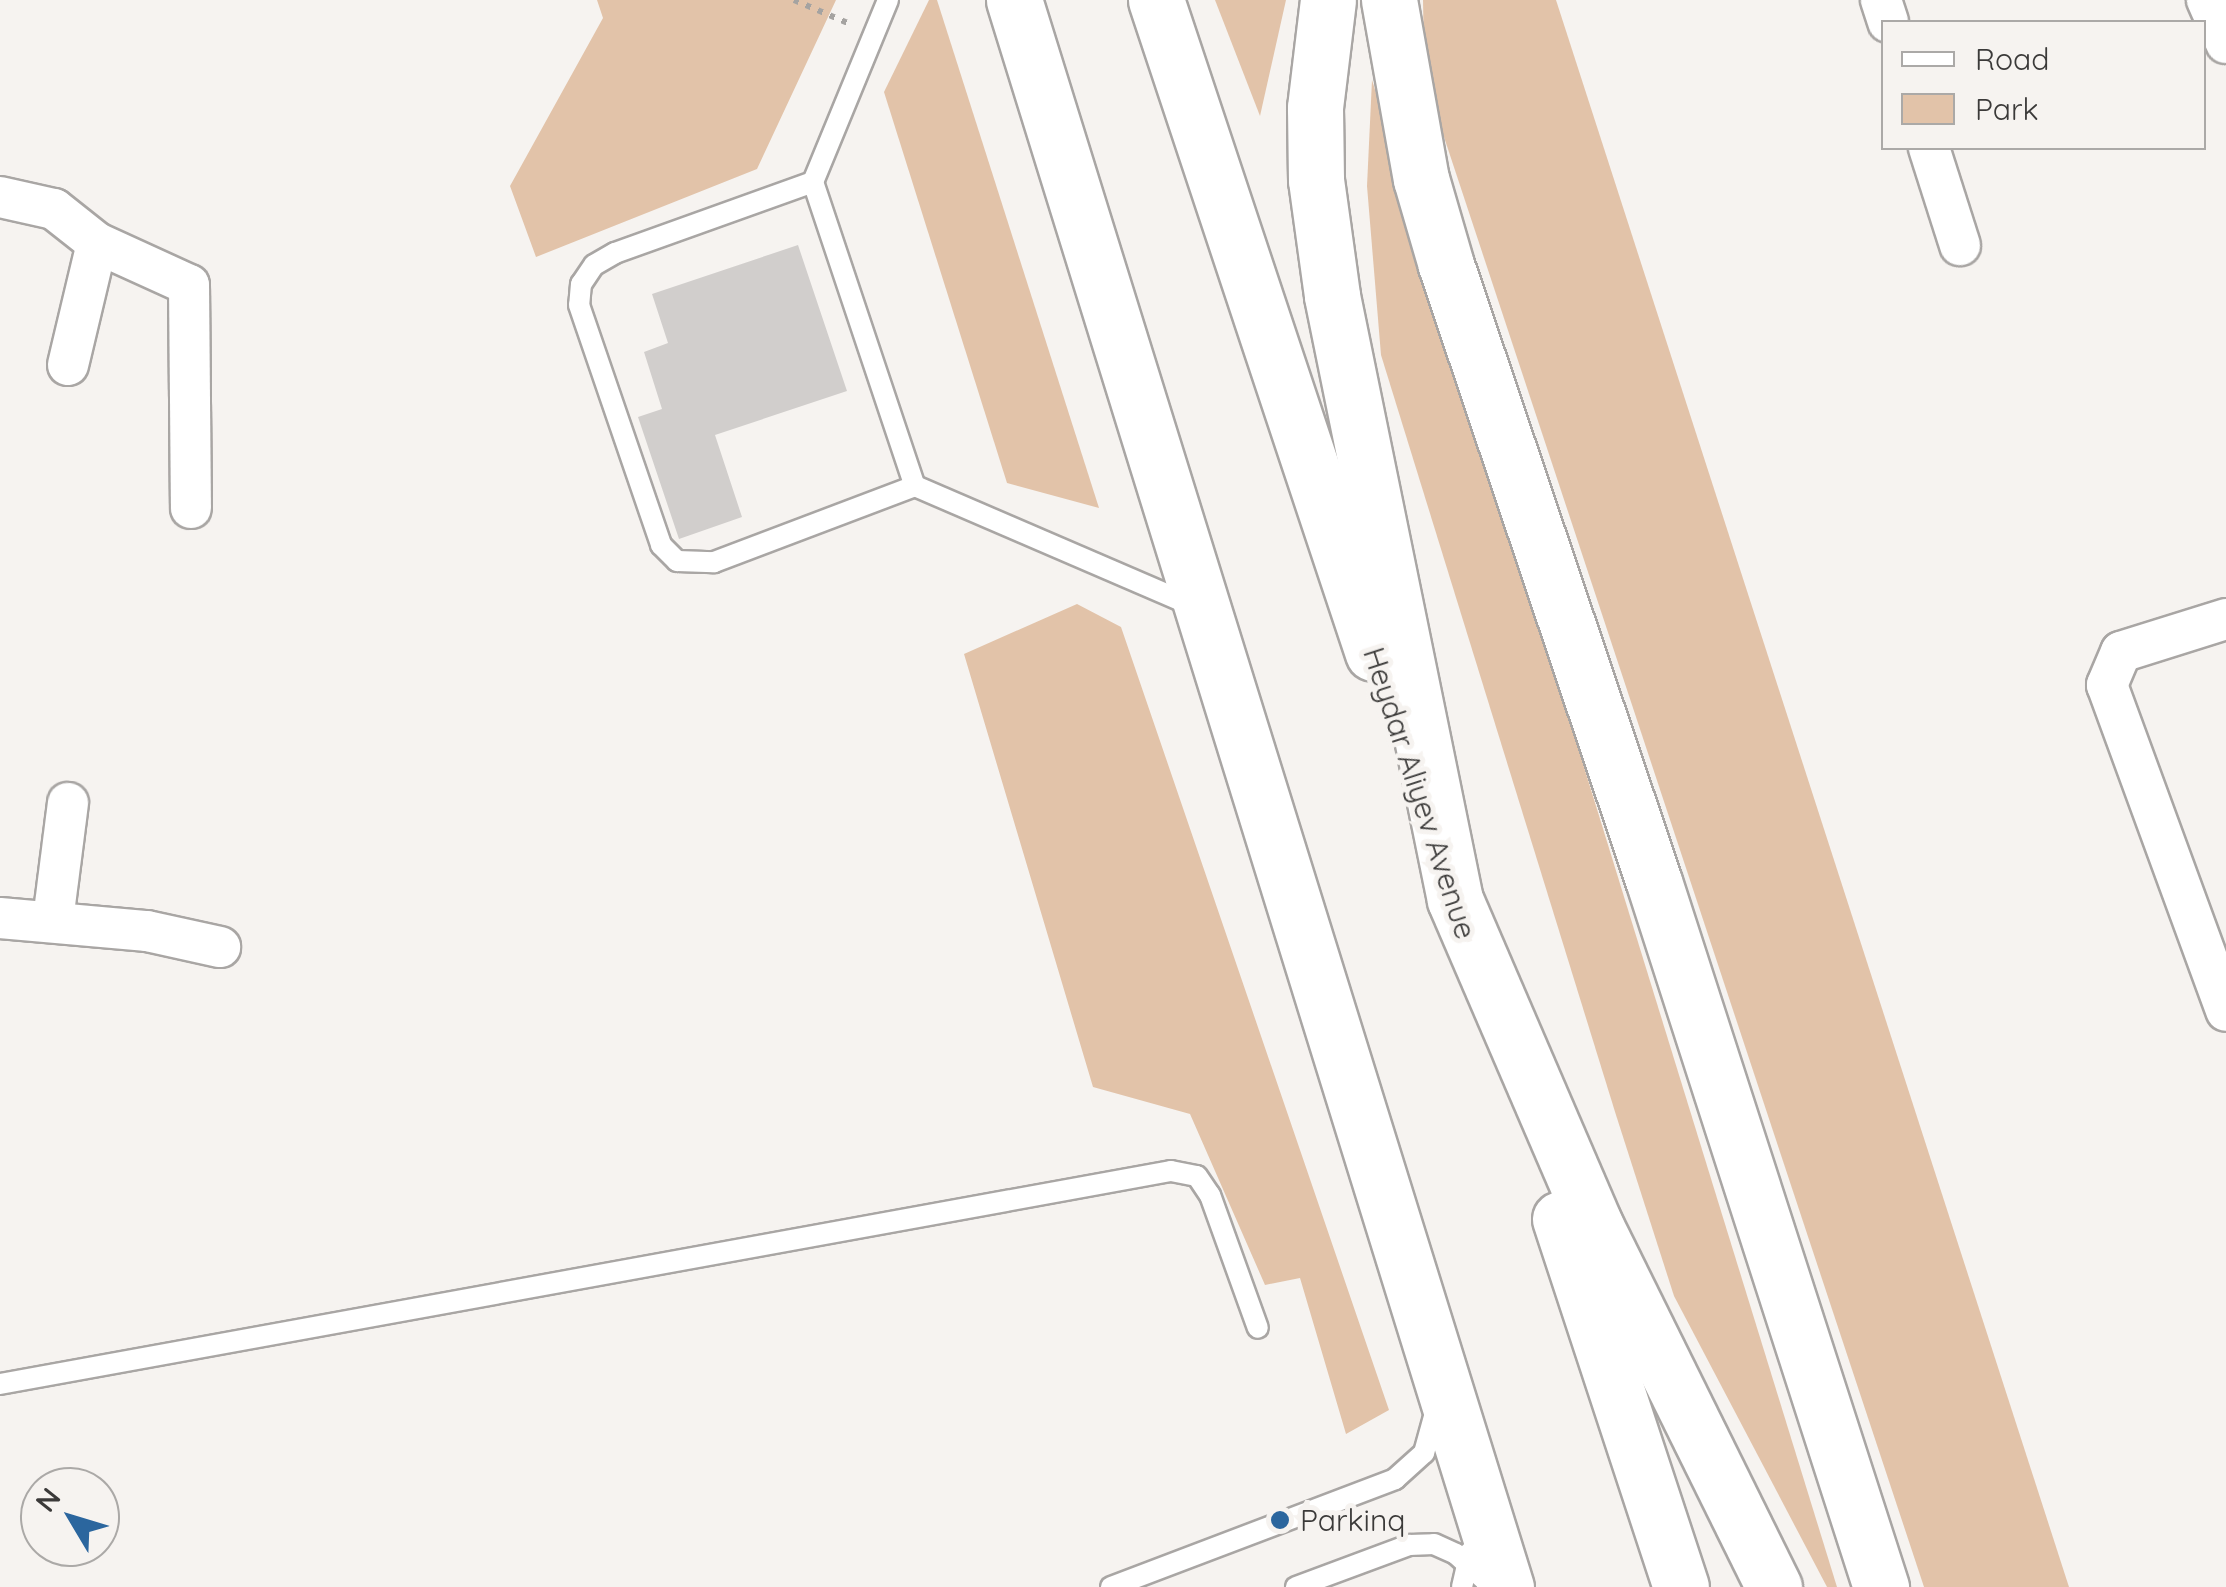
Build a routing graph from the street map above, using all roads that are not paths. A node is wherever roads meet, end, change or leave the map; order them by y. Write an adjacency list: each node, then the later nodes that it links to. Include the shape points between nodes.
1 (888, 0): 9 (lane)
2 (1014, 0): 16 (highway)
3 (1156, 0): 19 (highway, Heydar Aliyev Avenue)
4 (1328, 0): 19 (highway, via 1316,162 1332,296)
5 (1389, 0): 34 (highway, via 1421,179 1446,265)
6 (2208, 0): 7 (street)
7 (2226, 42)
8 (1929, 150): 12 (street)
9 (813, 182): 14 (lane); 14 (lane, via 615,253 594,265 581,284 579,305 661,545 677,561 714,562)
10 (0, 198): 11 (street, via 54,209)
11 (98, 242): 13 (street); 15 (street, via 189,285)
12 (1960, 245)
13 (68, 364)
14 (915, 486): 16 (lane)
15 (191, 508)
16 (1206, 612): 25 (highway)
17 (2226, 619): 23 (street, via 2121,652 2107,685)
18 (68, 803): 21 (street)
19 (1455, 900): 32 (highway, Heydar Aliyev Avenue); 33 (highway, via 1602,1240)
20 (0, 918): 21 (street)
21 (53, 920): 22 (street)
22 (220, 947)
23 (2226, 1011)
24 (1258, 1328): 26 (lane, via 1210,1195 1197,1176 1171,1171)
25 (1438, 1361): 27 (highway, via 1476,1476); 28 (lane, via 1435,1420 1424,1453 1395,1479)
26 (0, 1384)
27 (1488, 1575): 29 (lane, via 1434,1544 1409,1545); 30 (lane); 31 (lane)
28 (1110, 1587)
29 (1296, 1587)
30 (1462, 1587)
31 (1490, 1587)
32 (1681, 1587)
33 (1774, 1587)
34 (1881, 1587)

